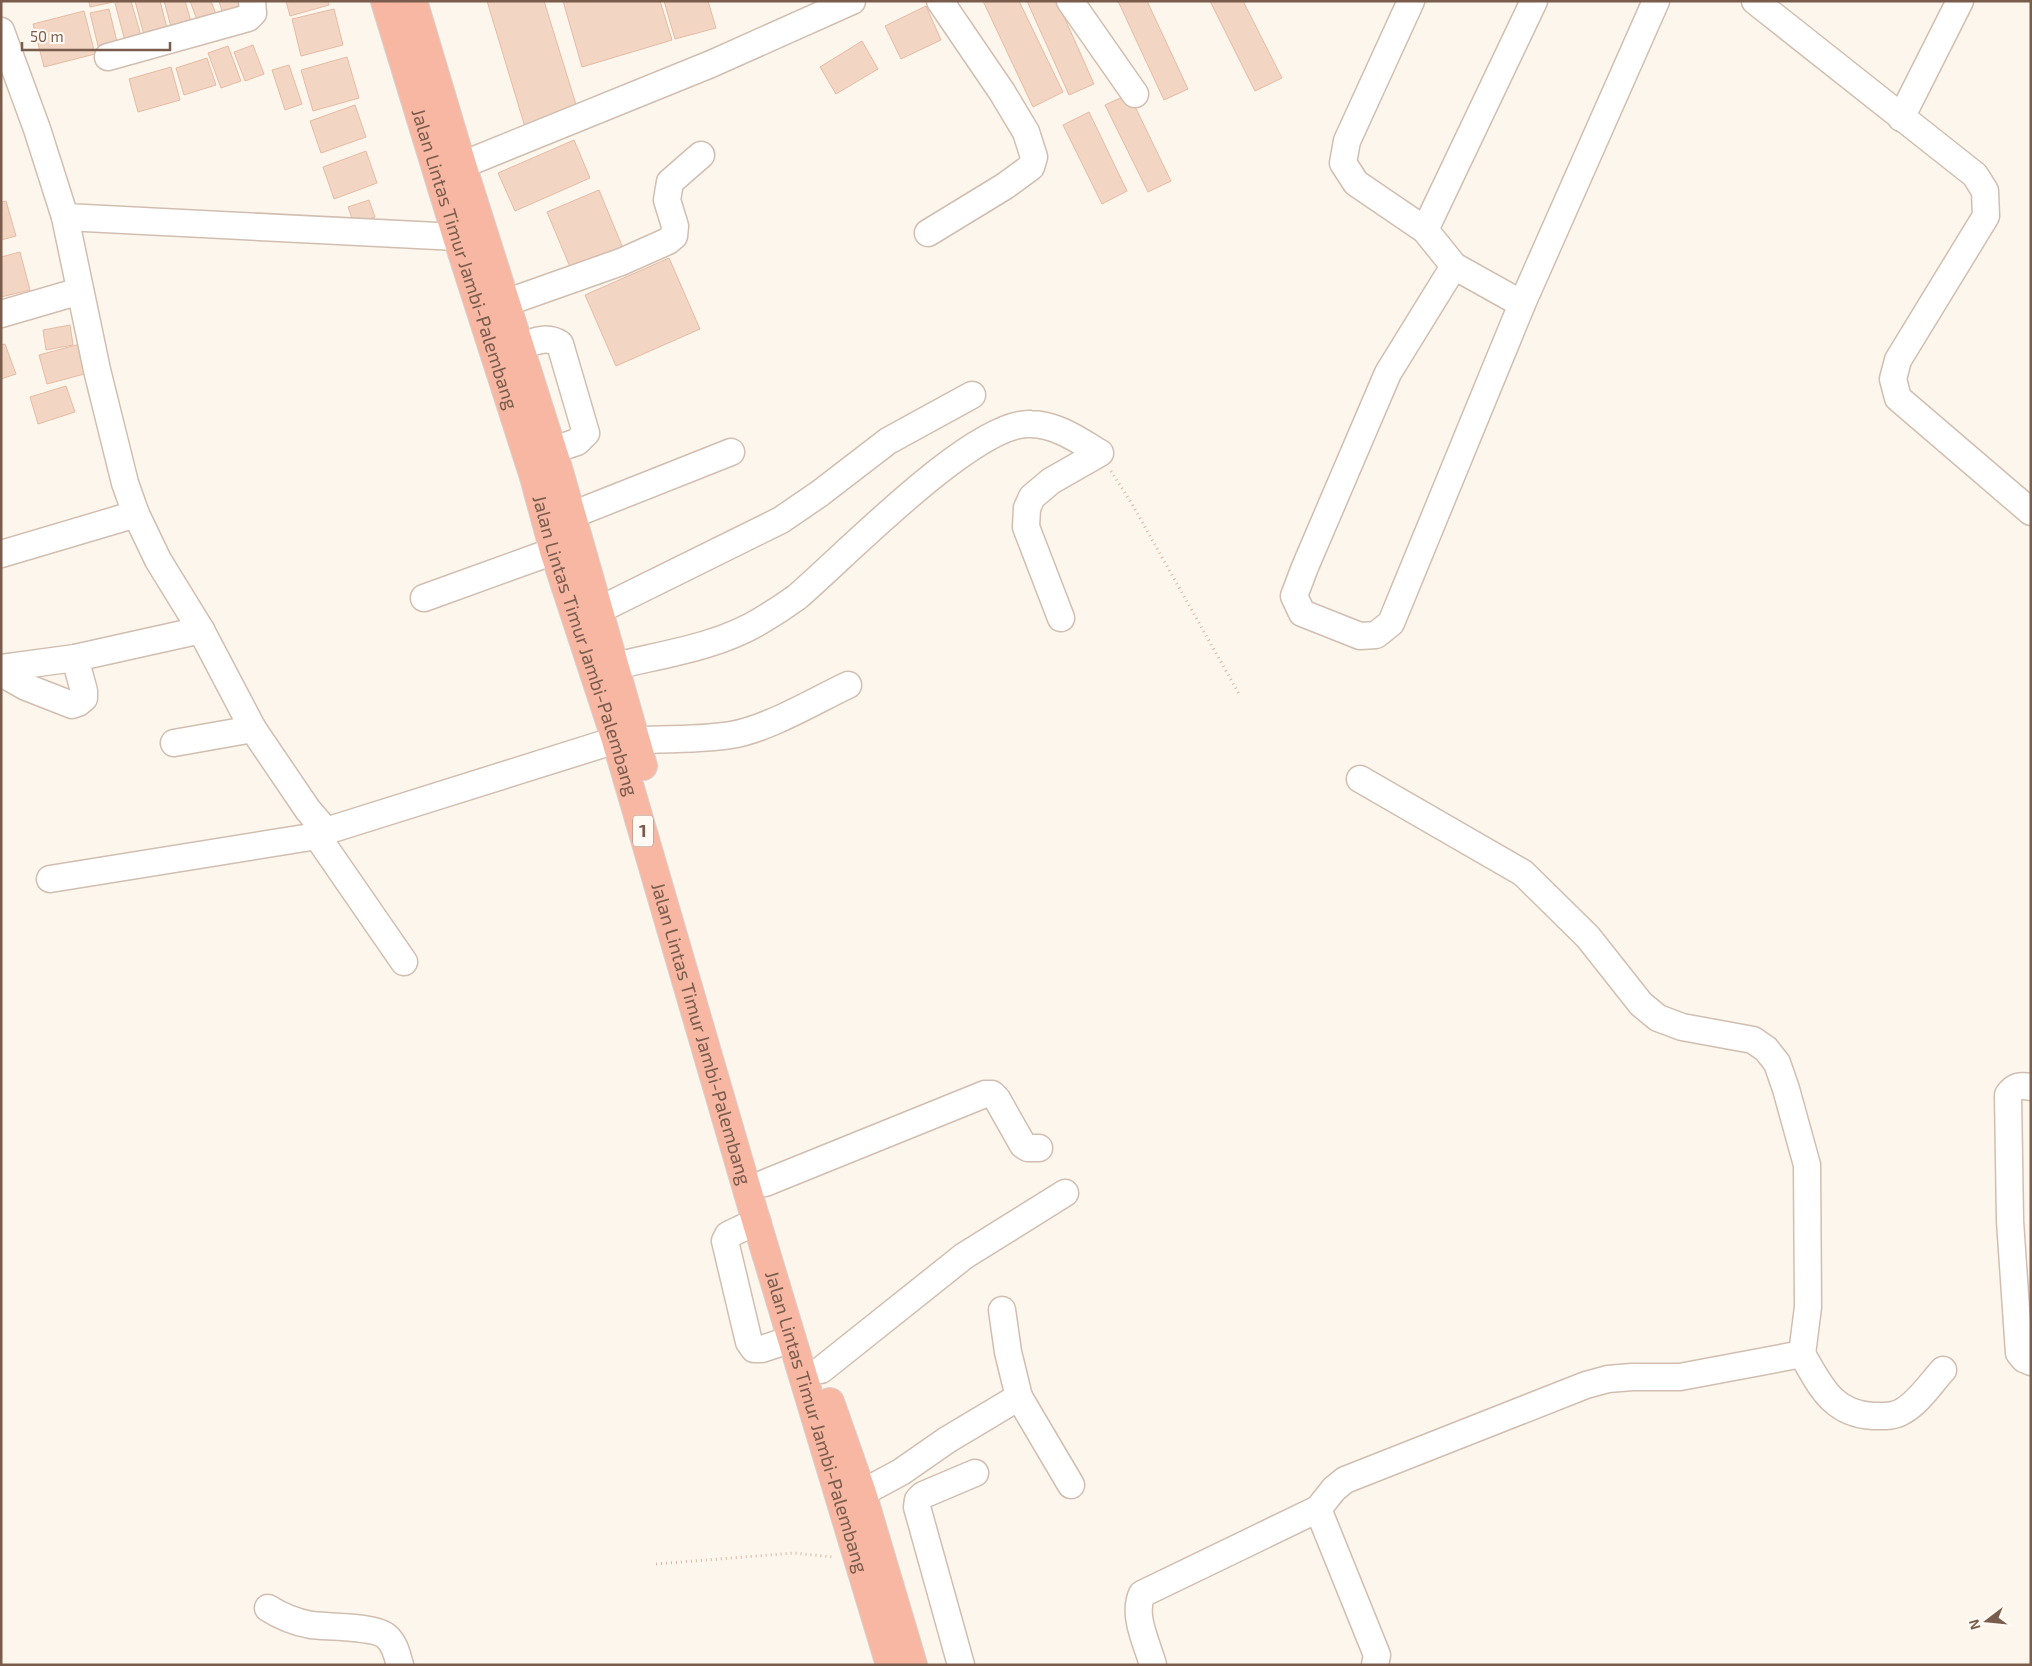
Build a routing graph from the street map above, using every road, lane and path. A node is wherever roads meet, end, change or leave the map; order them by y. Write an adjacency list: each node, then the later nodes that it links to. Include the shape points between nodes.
1 (252, 1): 13 (street, via 253,13 248,18)
2 (385, 1): 21 (highway, Jalan Lintas Timur Jambi-Palembang / 1)
3 (413, 1): 17 (highway, Jalan Lintas Timur Jambi-Palembang / 1)
4 (852, 1): 17 (street, via 711,64)
5 (940, 1): 20 (street, via 1002,92 1026,132 1034,157 1031,167 1005,186)
6 (1070, 1): 14 (street)
7 (1411, 1): 19 (street, via 1347,141 1343,164 1356,183)
8 (1534, 1): 19 (street)
9 (1656, 1): 25 (street)
10 (1755, 1): 15 (street)
11 (1960, 1): 15 (street)
12 (2, 34): 18 (street)
13 (108, 56)
14 (1135, 94)
15 (1901, 118): 33 (street, via 1975,175 1985,191 1986,216 1898,360 1893,378 1898,398)
16 (701, 156): 24 (street, via 670,182 667,200 675,226 674,236 668,241 621,262)
17 (462, 165): 24 (highway, Jalan Lintas Timur Jambi-Palembang / 1)
18 (65, 217): 21 (street); 23 (street)
19 (1425, 230): 22 (street)
20 (928, 233)
21 (457, 237): 29 (highway, Jalan Lintas Timur Jambi-Palembang / 1)
22 (1454, 266): 25 (street); 25 (street, via 1388,373 1304,567 1294,596 1302,613 1360,636 1376,635 1391,623)
23 (80, 291): 26 (street); 34 (street, via 125,483)
24 (505, 303): 27 (highway, Jalan Lintas Timur Jambi-Palembang / 1)
25 (1522, 304)
26 (1, 314)
27 (519, 346): 29 (highway, Jalan Lintas Timur Jambi-Palembang / 1); 30 (street, via 544,339 560,344 586,433 577,442)
28 (972, 395): 39 (street, via 888,441 781,520)
29 (529, 419): 30 (highway, Jalan Lintas Timur Jambi-Palembang / 1); 36 (highway, Jalan Lintas Timur Jambi-Palembang / 1)
30 (553, 450): 35 (highway, Jalan Lintas Timur Jambi-Palembang / 1)
31 (731, 452): 35 (street)
32 (1100, 453): 40 (street, via 1050,481 1032,497 1027,508 1026,527); 43 (street, via 1064,431 1031,424 1011,426 984,439 920,486 796,598 762,621 731,637); 47 (path)
33 (2031, 512)
34 (136, 514): 37 (street); 41 (street, via 171,583)
35 (572, 515): 39 (highway, Jalan Lintas Timur Jambi-Palembang / 1)
36 (554, 550): 38 (street); 49 (highway, Jalan Lintas Timur Jambi-Palembang / 1)
37 (1, 554)
38 (424, 598)
39 (599, 610): 43 (highway, Jalan Lintas Timur Jambi-Palembang / 1)
40 (1062, 618)
41 (201, 630): 42 (street); 48 (street)
42 (75, 658): 44 (street); 45 (street, via 84,698 72,705)
43 (615, 666): 49 (highway, Jalan Lintas Timur Jambi-Palembang / 1)
44 (1, 668)
45 (1, 673)
46 (848, 685): 49 (street, via 768,723 733,735)
47 (1239, 694)
48 (253, 729): 50 (street); 52 (street)
49 (626, 740): 52 (street); 57 (highway, Jalan Lintas Timur Jambi-Palembang / 1); 59 (highway, Jalan Lintas Timur Jambi-Palembang / 1)
50 (174, 743)
51 (1360, 779): 62 (street, via 1523,873 1588,937 1634,995 1658,1018 1682,1027 1753,1040 1777,1063 1807,1165 1808,1307)
52 (322, 833): 53 (street); 54 (street)
53 (50, 879)
54 (404, 962)
55 (2031, 1087): 63 (street, via 2019,1086 2008,1095 2010,1221 2018,1352)
56 (1039, 1148): 57 (street, via 1023,1145 997,1099 992,1094 985,1094)
57 (765, 1183): 64 (highway, Jalan Lintas Timur Jambi-Palembang / 1)
58 (1065, 1194): 64 (street, via 964,1256)
59 (757, 1221): 61 (highway, Jalan Lintas Timur Jambi-Palembang / 1); 61 (street, via 728,1235 725,1241 749,1342 762,1350)
60 (1002, 1310): 66 (street)
61 (792, 1339): 71 (highway, Jalan Lintas Timur Jambi-Palembang / 1)
62 (1802, 1354): 65 (street, via 1823,1390 1839,1406 1860,1415 1888,1416 1902,1412); 70 (street, via 1680,1377 1608,1379 1586,1385 1345,1480)
63 (2031, 1362)
64 (820, 1370): 69 (highway, Jalan Lintas Timur Jambi-Palembang / 1)
65 (1943, 1370)
66 (1019, 1397): 68 (street); 69 (street)
67 (975, 1473): 77 (street, via 923,1494 917,1507)
68 (1071, 1485)
69 (862, 1493): 76 (highway, Jalan Lintas Timur Jambi-Palembang / 1)
70 (1318, 1509): 78 (street, via 1142,1594 1138,1612); 79 (street, via 1377,1655)
71 (859, 1558): 72 (path, via 794,1553); 75 (highway, Jalan Lintas Timur Jambi-Palembang / 1)
72 (656, 1564)
73 (268, 1608): 74 (street, via 286,1619 311,1625 371,1630 386,1636 395,1648)
74 (400, 1665)
75 (890, 1665)
76 (913, 1665)
77 (961, 1665)
78 (1154, 1665)
79 (1375, 1665)

